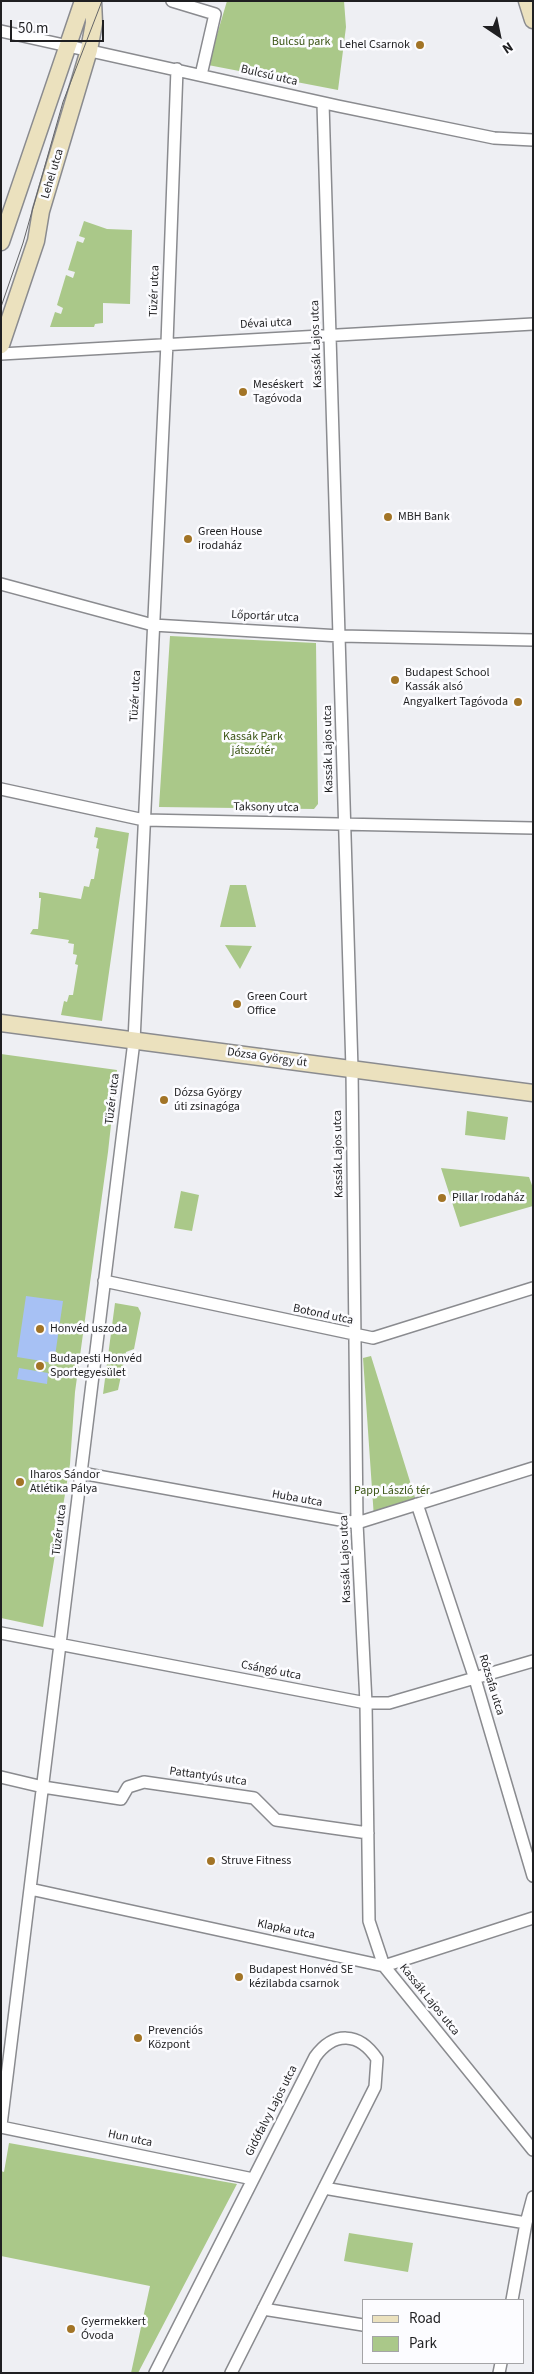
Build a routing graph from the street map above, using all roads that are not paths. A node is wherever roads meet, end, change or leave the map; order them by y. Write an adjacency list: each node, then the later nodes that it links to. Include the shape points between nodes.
1 (83, 1): 7 (main road, Lehel utca)
2 (93, 1): 8 (main road, Lehel utca)
3 (172, 1): 10 (street, via 215,14)
4 (526, 1): 5 (main road)
5 (533, 20)
6 (1, 31): 7 (street, Bulcsú utca)
7 (68, 46): 8 (street, Bulcsú utca); 13 (main road, Lehel utca)
8 (90, 50): 9 (street, Bulcsú utca); 17 (main road, Lehel utca, via 36,241)
9 (177, 69): 10 (street, Bulcsú utca); 16 (street, Tüzér utca)
10 (200, 74): 11 (street, Bulcsú utca)
11 (323, 103): 12 (street, Bulcsú utca, via 494,138); 15 (street, Kassák Lajos utca)
12 (533, 140)
13 (1, 242)
14 (533, 324): 15 (street, Dévai utca)
15 (330, 335): 16 (street, Dévai utca); 21 (street, Kassák Lajos utca)
16 (167, 343): 18 (street, Dévai utca); 20 (street, Tüzér utca)
17 (1, 345)
18 (1, 354)
19 (1, 584): 20 (street, Lőportár utca)
20 (153, 625): 21 (street, Lőportár utca); 24 (street, Tüzér utca)
21 (340, 636): 22 (street, Lőportár utca); 25 (street, Kassák Lajos utca)
22 (532, 642)
23 (1, 789): 24 (street, Taksony utca)
24 (144, 820): 25 (street, Taksony utca); 28 (street, Tüzér utca)
25 (344, 823): 26 (street, Taksony utca); 29 (street, Kassák Lajos utca)
26 (533, 828)
27 (1, 1023): 28 (main road, Dózsa György út)
28 (134, 1041): 29 (main road, Dózsa György út); 31 (street, Tüzér utca)
29 (352, 1070): 30 (main road, Dózsa György út); 33 (street, Kassák Lajos utca)
30 (533, 1093)
31 (104, 1281): 33 (street, Botond utca); 35 (street, Tüzér utca)
32 (533, 1288): 33 (street, Botond utca, via 373,1338)
33 (354, 1336): 37 (street, Kassák Lajos utca)
34 (533, 1468): 36 (street, Huba utca)
35 (81, 1473): 37 (street, Huba utca); 39 (street, Tüzér utca)
36 (417, 1504): 37 (street, Huba utca); 41 (street, Rózsafa utca)
37 (357, 1523): 42 (street, Kassák Lajos utca)
38 (1, 1633): 39 (street, Csángó utca)
39 (60, 1644): 42 (street, Csángó utca); 44 (street, Tüzér utca)
40 (533, 1661): 41 (street, Csángó utca)
41 (475, 1679): 42 (street, Csángó utca, via 389,1703); 46 (street, Rózsafa utca)
42 (366, 1703): 45 (street, Kassák Lajos utca)
43 (1, 1777): 44 (street, Pattantyús utca)
44 (43, 1787): 45 (street, Pattantyús utca, via 122,1798 128,1786 144,1782 254,1798 276,1820); 47 (street, Tüzér utca)
45 (368, 1833): 49 (street, Kassák Lajos utca, via 370,1921)
46 (533, 1876)
47 (30, 1889): 49 (street, Klapka utca); 50 (street, Tüzér utca)
48 (533, 1918): 49 (street)
49 (384, 1966): 51 (street, Kassák Lajos utca)
50 (1, 2126): 52 (street, Hun utca)
51 (533, 2150)
52 (253, 2179): 53 (street, Gidófalvy Lajos utca, via 315,2057 324,2045 334,2039 347,2038 361,2042 377,2059 375,2087); 59 (street, Gidófalvy Lajos utca)
53 (324, 2188): 55 (street); 57 (street, Gidófalvy Lajos utca)
54 (533, 2197): 55 (street)
55 (526, 2223): 56 (street)
56 (512, 2299)
57 (263, 2309): 58 (street); 60 (street, Gidófalvy Lajos utca)
58 (362, 2325)
59 (155, 2373)
60 (231, 2373)

